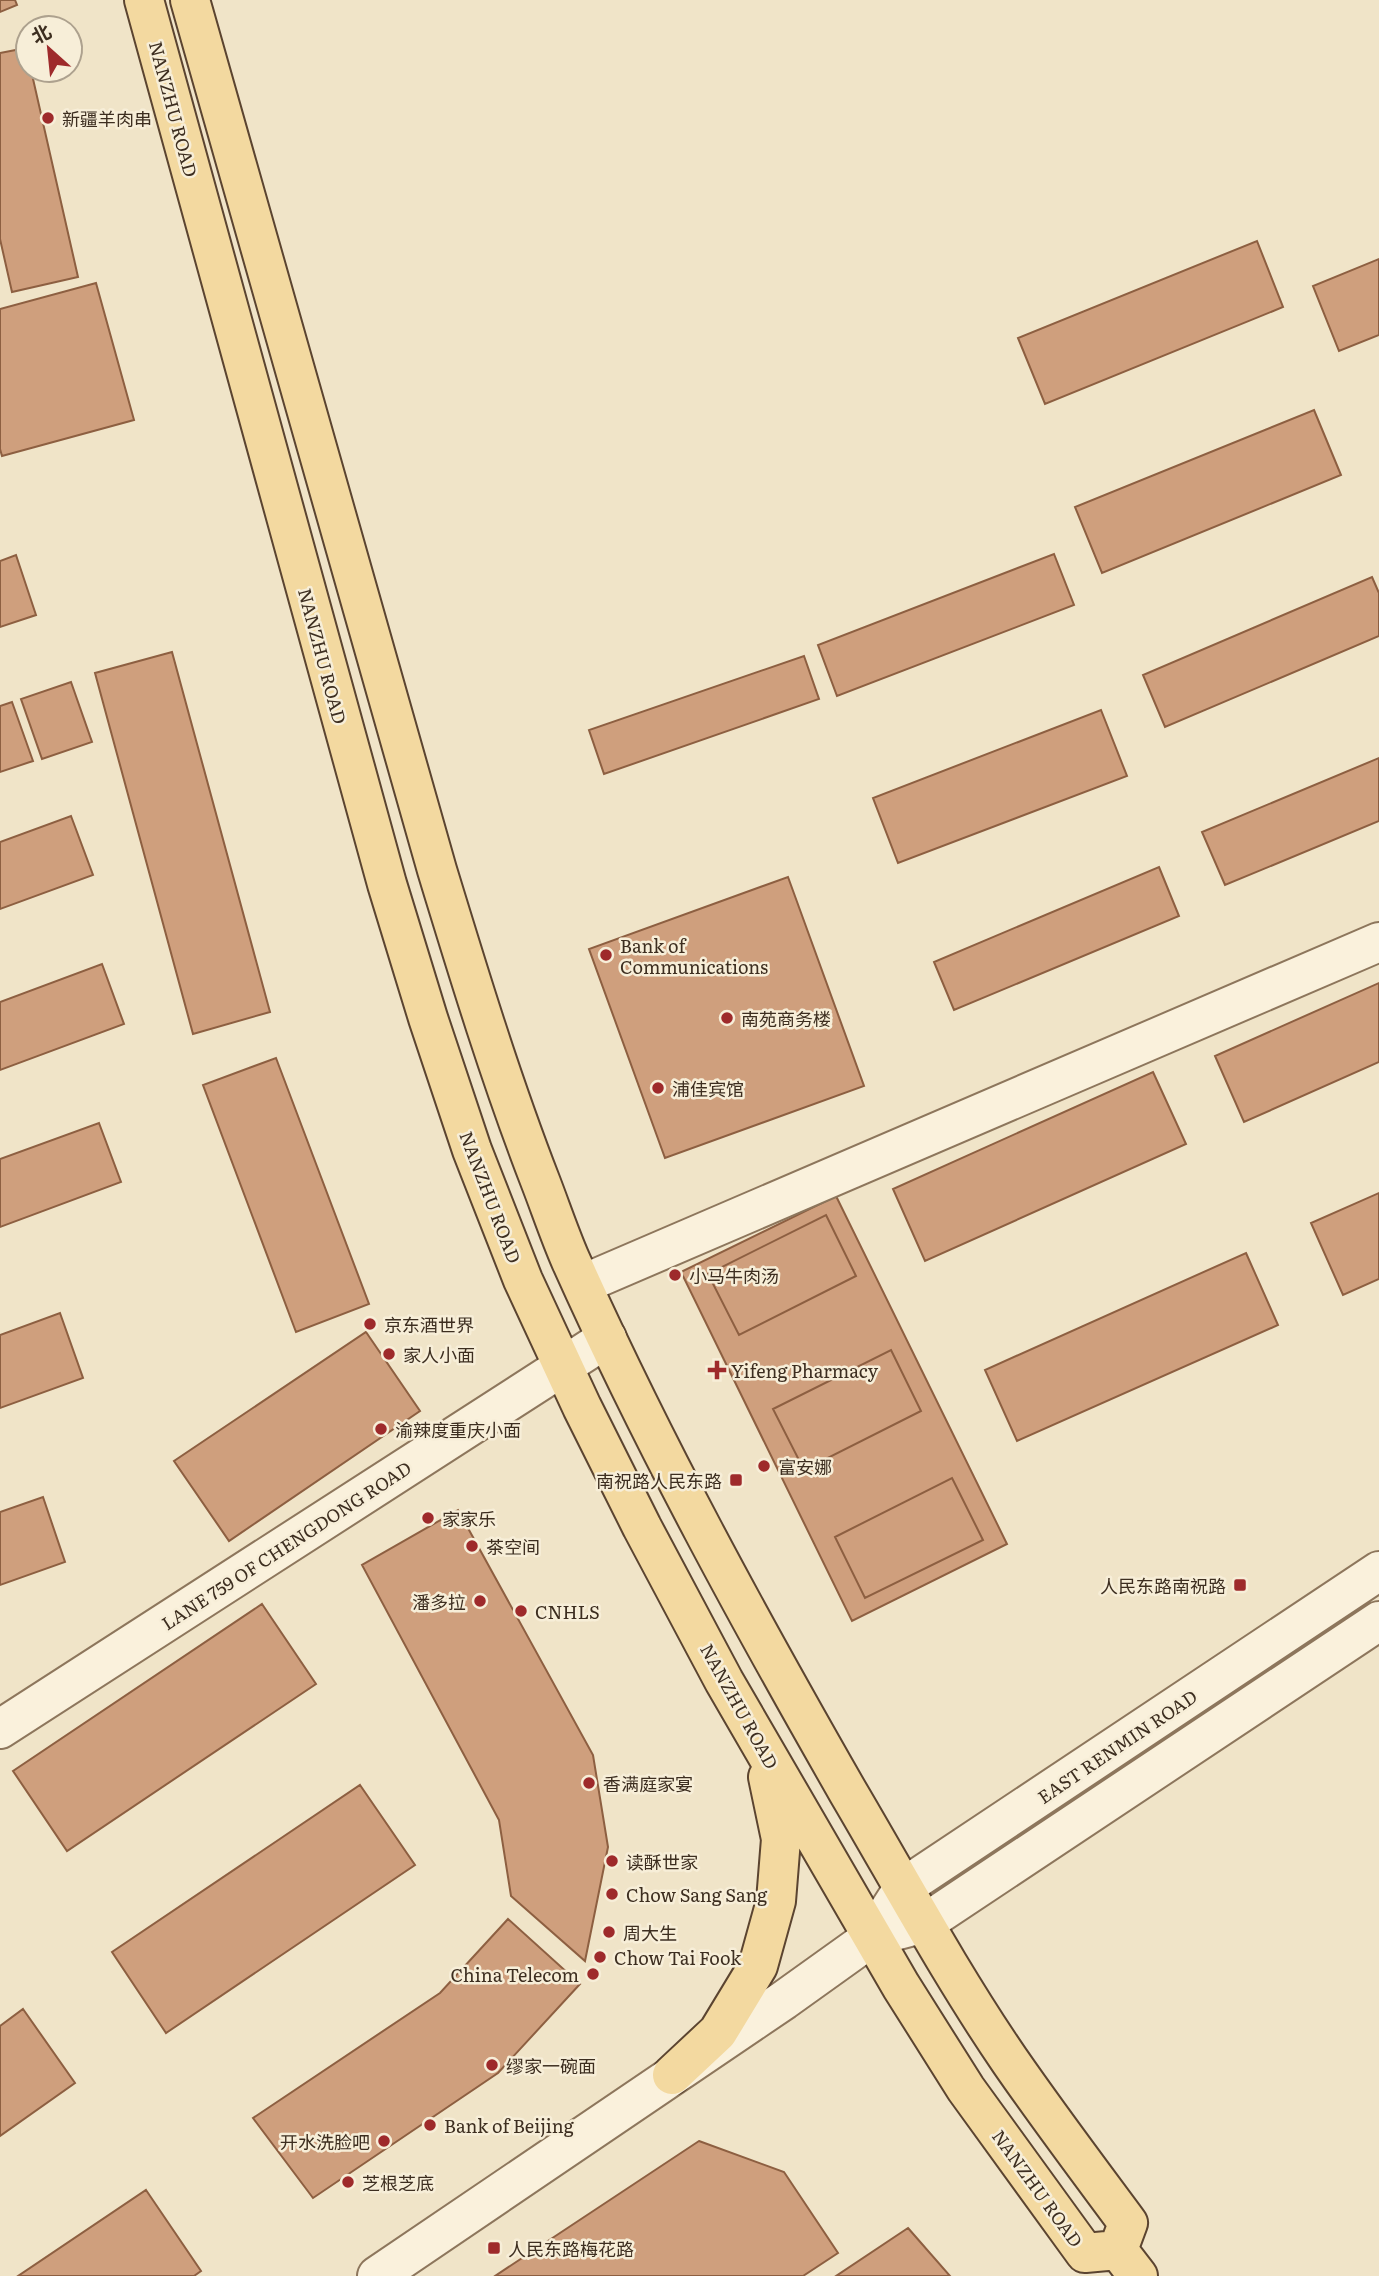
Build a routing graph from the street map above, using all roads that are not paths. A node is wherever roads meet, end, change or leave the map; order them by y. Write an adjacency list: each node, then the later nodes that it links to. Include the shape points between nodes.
1 (144, 0): 6 (main road, NANZHU ROAD, via 349,750 428,1018 472,1150 523,1280)
2 (190, 0): 4 (main road, NANZHU ROAD, via 477,1002 521,1132)
3 (1379, 942): 4 (street)
4 (583, 1284): 5 (main road, NANZHU ROAD)
5 (607, 1338): 6 (street, LANE 759 OF CHENGDONG ROAD); 11 (main road, NANZHU ROAD, via 770,1656)
6 (564, 1366): 9 (street, LANE 759 OF CHENGDONG ROAD); 10 (main road, NANZHU ROAD, via 642,1527)
7 (1379, 1571): 11 (street, EAST RENMIN ROAD)
8 (1379, 1621): 12 (street, EAST RENMIN ROAD)
9 (0, 1729)
10 (761, 1744): 13 (main road, NANZHU ROAD); 14 (main road, via 781,1839 776,1901 758,1966 718,2032)
11 (904, 1888): 12 (main road, NANZHU ROAD); 13 (street, EAST RENMIN ROAD)
12 (925, 1923): 13 (street, EAST RENMIN ROAD); 15 (main road, NANZHU ROAD, via 1009,2060 1128,2223)
13 (872, 1937): 14 (street, EAST RENMIN ROAD); 15 (main road, NANZHU ROAD, via 960,2079 1085,2253)
14 (672, 2075): 16 (street, EAST RENMIN ROAD)
15 (1128, 2263)
16 (377, 2276)

